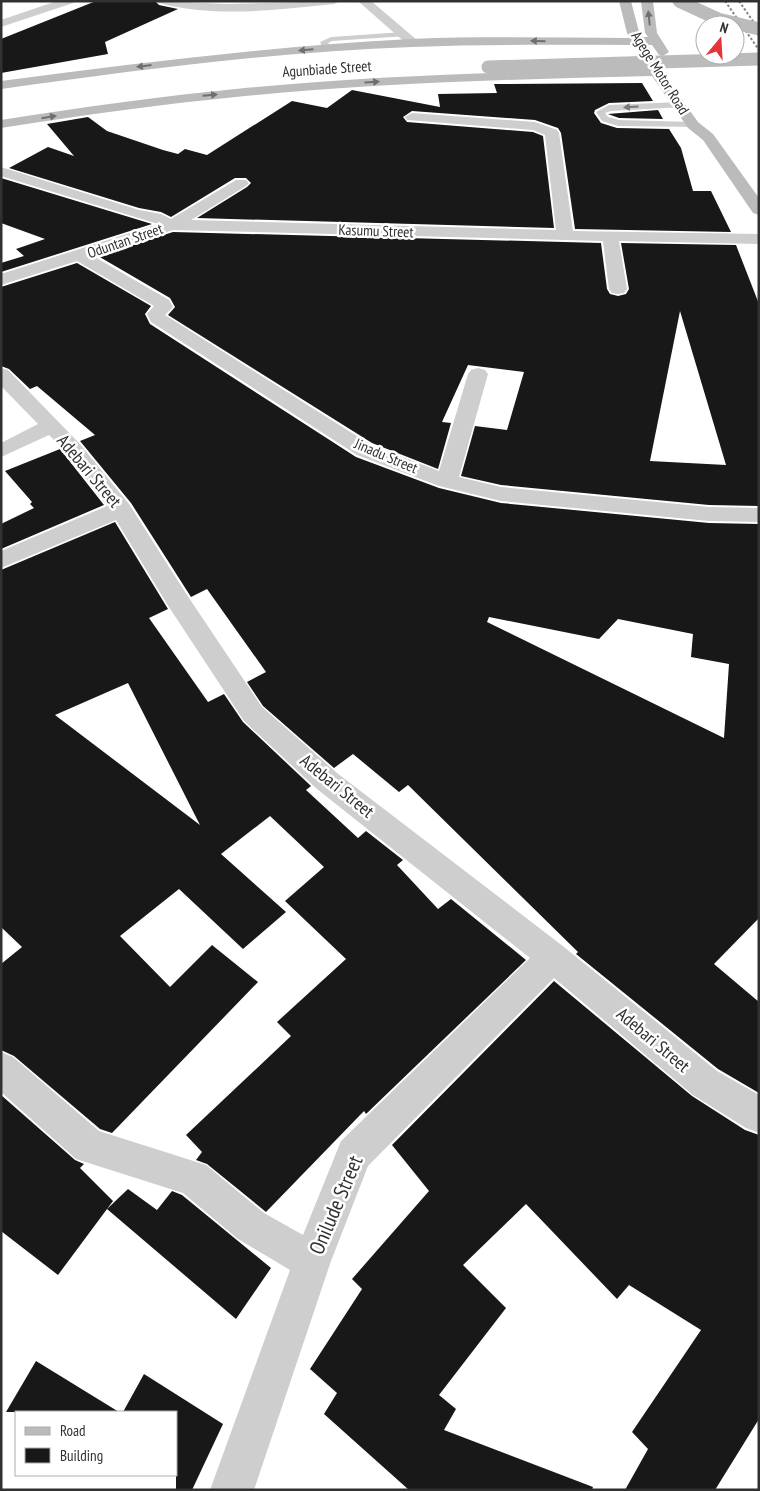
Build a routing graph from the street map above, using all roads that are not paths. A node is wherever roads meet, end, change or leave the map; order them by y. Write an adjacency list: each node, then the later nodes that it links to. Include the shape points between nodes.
1 (69, 1): 8 (street)
2 (163, 1): 3 (street, via 220,8 270,8)
3 (334, 1)
4 (364, 1): 10 (street)
5 (625, 1): 11 (main road, Agege Motor Road, via 633,33)
6 (647, 1): 12 (main road, Agege Motor Road, one-way to 6, via 651,33)
7 (679, 1): 9 (main road, bridge, via 729,24)
8 (1, 24)
9 (759, 29)
10 (409, 38): 13 (main road, Agunbiade Street, one-way to 10); 25 (main road, Agunbiade Street, one-way to 25, via 149,65)
11 (640, 40): 12 (main road, Agunbiade Street); 13 (main road, Agunbiade Street); 20 (main road, Agege Motor Road)
12 (656, 41): 21 (main road, Agege Motor Road)
13 (569, 42): 22 (main road, via 588,48 601,61 596,68)
14 (759, 50): 16 (main road)
15 (695, 51): 18 (main road)
16 (745, 51)
17 (759, 59): 18 (main road, bridge)
18 (483, 60): 28 (main road, via 226,81)
19 (274, 66): 23 (main road)
20 (658, 72): 22 (main road, Agunbiade Street); 27 (main road, Agege Motor Road, via 661,80)
21 (674, 72)
22 (582, 74): 30 (main road, Agunbiade Street, one-way to 22, via 120,106 275,89 393,80)
23 (173, 76)
24 (135, 80): 26 (main road)
25 (1, 85)
26 (9, 97)
27 (684, 101): 31 (main road, Agege Motor Road); 31 (lane, one-way to 31, via 609,108 600,112 605,119 618,123); 32 (main road, Agege Motor Road, via 710,129)
28 (50, 103)
29 (412, 117): 37 (street, via 535,126 552,133)
30 (1, 124)
31 (694, 125): 32 (main road, Agege Motor Road)
32 (708, 137): 35 (main road, Agege Motor Road)
33 (1, 171): 36 (street, Kasumu Street, via 155,217)
34 (241, 183): 36 (street, Oduntan Street)
35 (759, 210)
36 (172, 225): 37 (street, Kasumu Street); 40 (street, Oduntan Street)
37 (565, 234): 38 (street, Kasumu Street)
38 (610, 235): 39 (street, Kasumu Street); 42 (street)
39 (759, 239)
40 (81, 256): 41 (street, Oduntan Street); 47 (street, Jinadu Street, via 163,304 157,318 364,450)
41 (1, 280)
42 (618, 289)
43 (1, 374): 45 (street, Adebari Street)
44 (478, 374): 47 (street)
45 (51, 426): 46 (street); 48 (street, Adebari Street, via 72,447)
46 (1, 450)
47 (447, 481): 49 (street, Jinadu Street, via 500,494 709,514)
48 (121, 509): 50 (street); 51 (street, Adebari Street, via 253,714 327,780)
49 (759, 514)
50 (1, 560)
51 (553, 957): 53 (street, Adebari Street, via 705,1083); 54 (street, Onilude Street, via 354,1154)
52 (1, 1069): 54 (street, via 89,1146 193,1178 251,1226)
53 (759, 1115)
54 (312, 1261): 55 (street, Onilude Street)
55 (232, 1490)

